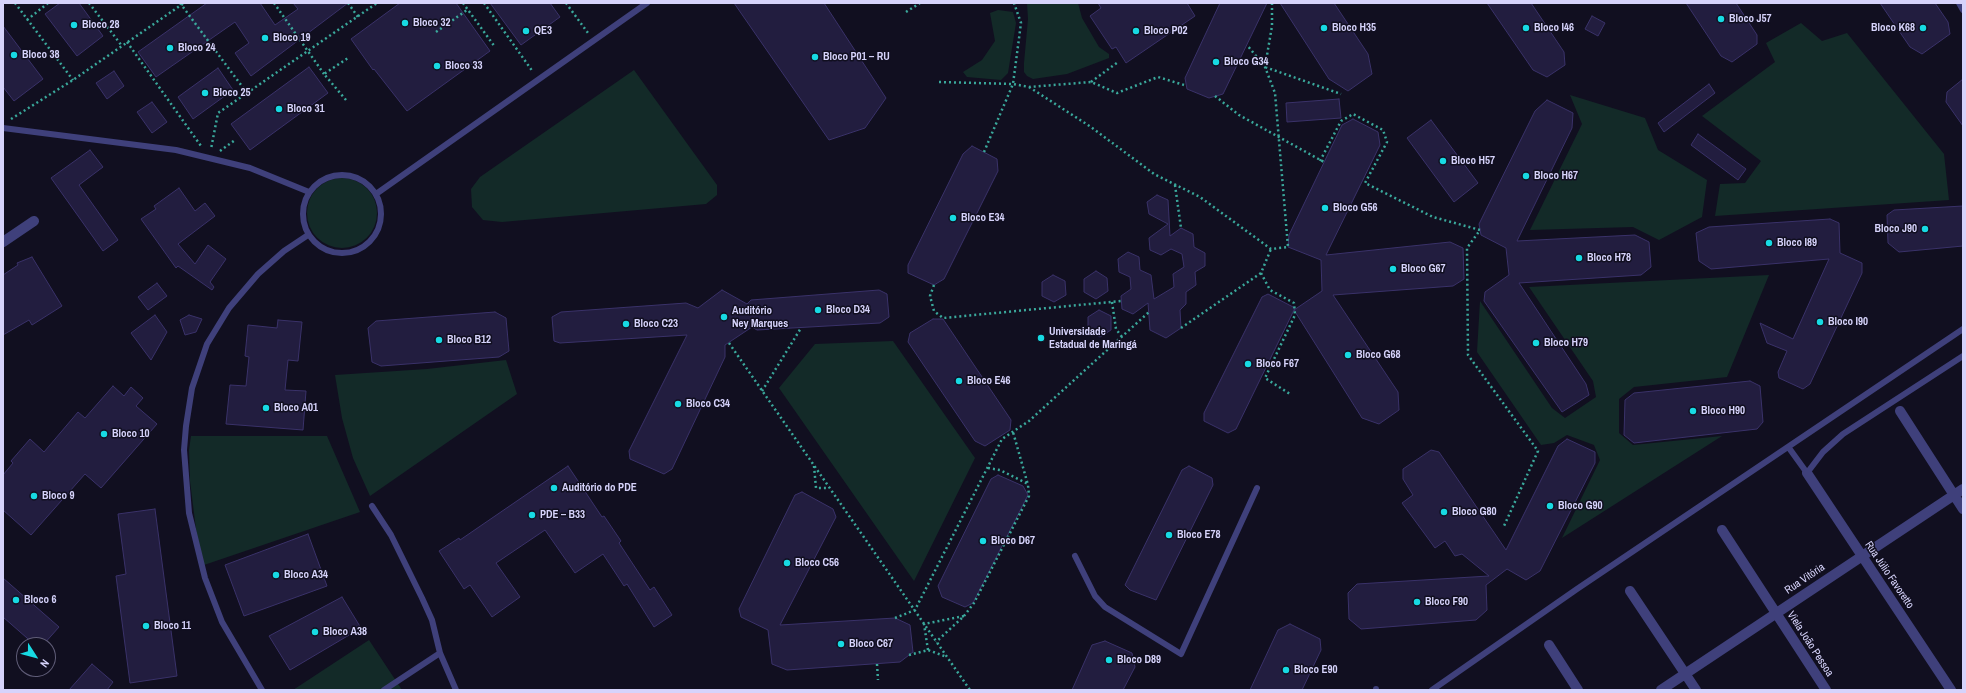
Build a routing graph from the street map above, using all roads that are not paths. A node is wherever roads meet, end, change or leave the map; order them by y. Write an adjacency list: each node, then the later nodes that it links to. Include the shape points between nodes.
1 (647, 3): 6 (lane)
2 (1959, 3): 3 (lane)
3 (1963, 10)
4 (3, 128): 5 (lane, via 176,150 250,168)
5 (309, 192): 6 (lane, via 317,183 338,174 349,175 365,182); 8 (lane, via 302,213)
6 (376, 194): 8 (lane, via 381,216 379,226 374,236 360,248 340,253 328,250)
7 (34, 221): 9 (street)
8 (308, 235): 28 (lane, via 284,251 258,274 229,308 207,344 192,388 186,426 184,450 189,513 205,578 222,622)
9 (3, 242)
10 (1963, 329): 13 (lane)
11 (1963, 356): 14 (lane, via 1843,434 1823,452)
12 (1900, 411): 17 (street)
13 (1789, 448): 14 (lane); 31 (lane, via 1577,589)
14 (1807, 473): 22 (street, Rua Júlio Favoretto)
15 (1257, 488): 21 (lane, via 1181,654 1105,607 1094,596)
16 (1963, 489): 17 (street, Rua Vitória)
17 (1954, 495): 19 (street); 22 (street, Rua Vitória)
18 (372, 506): 26 (lane, via 391,535 422,598 432,620)
19 (1963, 509)
20 (1722, 530): 24 (street, Viela João Pessoa)
21 (1074, 556)
22 (1862, 556): 24 (street, Rua Vitória); 36 (street, Rua Júlio Favoretto)
23 (1630, 591): 27 (street)
24 (1776, 613): 27 (street, Rua Vitória); 35 (street, Viela João Pessoa)
25 (1549, 645): 32 (street)
26 (440, 653): 29 (lane); 30 (lane)
27 (1685, 674): 33 (street, Rua Vitória); 34 (street)
28 (262, 690)
29 (384, 690)
30 (456, 690)
31 (1432, 690)
32 (1578, 690)
33 (1661, 690)
34 (1696, 690)
35 (1826, 690)
36 (1951, 690)

